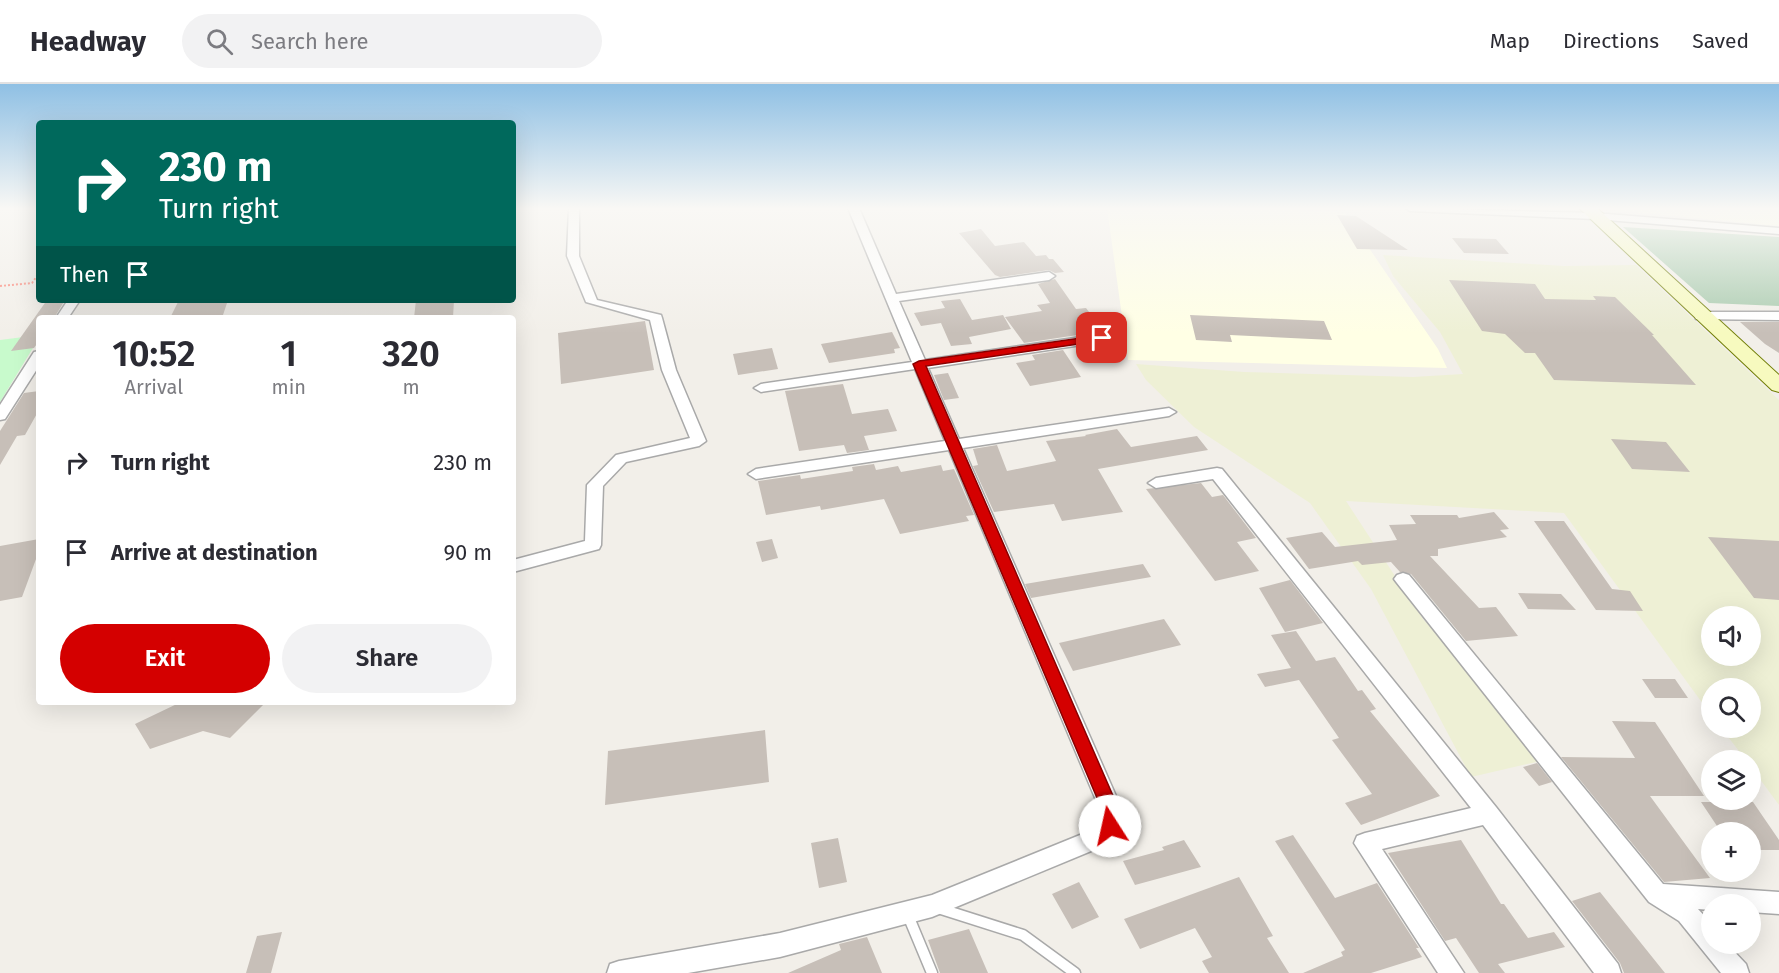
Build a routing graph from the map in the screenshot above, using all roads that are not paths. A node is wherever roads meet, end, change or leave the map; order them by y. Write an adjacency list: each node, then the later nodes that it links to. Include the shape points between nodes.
1 (573, 249): 18 (street, via 592,302 656,318 669,370 699,441 621,458 595,485 593,545)
2 (871, 249): 5 (street)
3 (1631, 249): 6 (street)
4 (1049, 276): 5 (street)
5 (892, 298): 10 (street)
6 (1701, 316): 7 (street); 11 (street)
7 (1779, 316)
8 (1102, 338): 10 (street)
9 (36, 360): 14 (street)
10 (919, 364): 12 (street); 15 (street)
11 (1779, 386)
12 (761, 388)
13 (1169, 412): 15 (street)
14 (0, 416)
15 (954, 444): 16 (street); 23 (street, via 1109,805 1110,826 1088,842)
16 (756, 474)
17 (1156, 483): 20 (street, via 1217,473)
18 (516, 565)
19 (1403, 579): 21 (street)
20 (1488, 814): 30 (street, via 1365,843); 31 (street)
21 (1657, 894): 22 (street); 25 (street, via 1687,913)
22 (1779, 903)
23 (932, 906): 24 (street); 29 (lane, via 1023,935)
24 (907, 913): 27 (street, via 780,945); 28 (lane)
25 (1701, 930)
26 (1721, 954): 32 (street)
27 (619, 973)
28 (932, 973)
29 (1076, 973)
30 (1452, 973)
31 (1609, 973)
32 (1737, 973)

